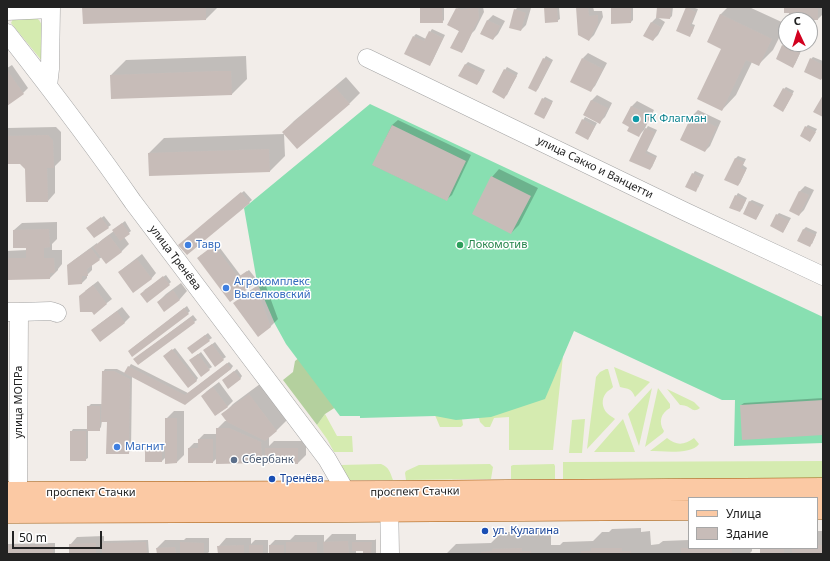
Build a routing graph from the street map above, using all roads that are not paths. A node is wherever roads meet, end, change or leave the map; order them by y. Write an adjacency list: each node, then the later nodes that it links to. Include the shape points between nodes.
1 (51, 8): 2 (street); 5 (street)
2 (7, 11)
3 (7, 33): 5 (street, улица Тренёва)
4 (367, 58): 6 (street, улица Сакко и Ванцетти)
5 (48, 86): 10 (street, улица Тренёва, via 327,459)
6 (823, 276)
7 (13, 312): 8 (street, улица МОПРа); 11 (street, улица МОПРа)
8 (57, 313)
9 (823, 489): 12 (main road, проспект Стачки, via 500,491)
10 (346, 492): 11 (main road, проспект Стачки); 12 (main road, проспект Стачки)
11 (13, 493)
12 (389, 502): 13 (main road, проспект Стачки); 14 (main road, проспект Стачки); 15 (street)
13 (688, 509)
14 (7, 512)
15 (390, 554)

